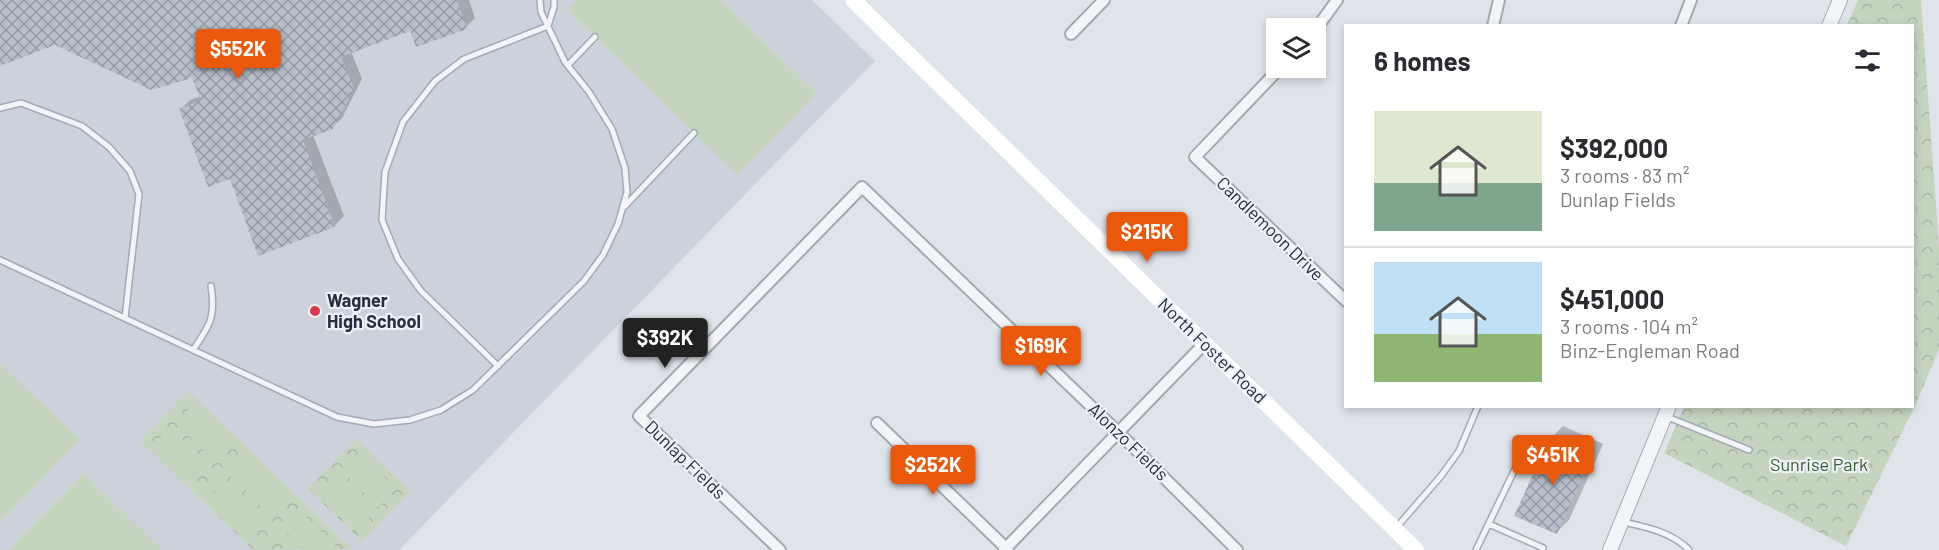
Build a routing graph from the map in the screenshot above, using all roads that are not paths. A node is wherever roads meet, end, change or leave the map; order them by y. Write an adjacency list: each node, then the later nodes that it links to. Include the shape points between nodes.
1 (540, 0): 13 (lane)
2 (554, 0): 13 (lane)
3 (854, 0): 26 (main road, North Foster Road)
4 (1104, 0): 14 (street)
5 (1337, 0): 9 (street)
6 (1499, 0): 10 (street)
7 (1691, 0): 11 (street)
8 (1840, 0): 12 (street)
9 (1324, 18)
10 (1493, 24)
11 (1682, 24)
12 (1830, 24)
13 (548, 26): 16 (lane); 28 (lane, via 464,59 435,81 403,122 385,172 382,220 398,259 421,291)
14 (1071, 34)
15 (595, 37): 16 (lane)
16 (568, 65): 21 (lane, via 612,129 625,168 627,192)
17 (1271, 78): 24 (street, Candlemoon Drive, via 1196,157)
18 (0, 108): 25 (lane, via 21,103 82,126 109,147 130,171 139,194)
19 (694, 133): 21 (lane)
20 (862, 187): 32 (street, Alonzo Fields); 40 (street, Dunlap Fields, via 639,416)
21 (622, 208): 28 (lane, via 603,255 584,280)
22 (0, 260): 25 (lane)
23 (211, 286): 27 (lane, via 211,322)
24 (1344, 299)
25 (125, 318): 27 (lane)
26 (1204, 344): 32 (street); 37 (main road, North Foster Road)
27 (192, 350): 28 (lane, via 337,417 374,424 410,420 441,410 474,390)
28 (498, 366)
29 (1477, 408): 37 (lane, via 1459,451)
30 (1667, 411): 34 (lane); 35 (street)
31 (877, 423): 39 (street)
32 (1118, 432): 39 (street); 41 (street, Alonzo Fields)
33 (1527, 444): 36 (lane)
34 (1749, 450)
35 (1621, 521): 44 (street); 45 (lane, via 1654,528)
36 (1489, 524): 38 (lane); 43 (lane)
37 (1395, 530): 42 (main road, North Foster Road)
38 (1543, 548)
39 (1006, 549)
40 (780, 550)
41 (1237, 550)
42 (1416, 550)
43 (1476, 550)
44 (1610, 550)
45 (1689, 550)

